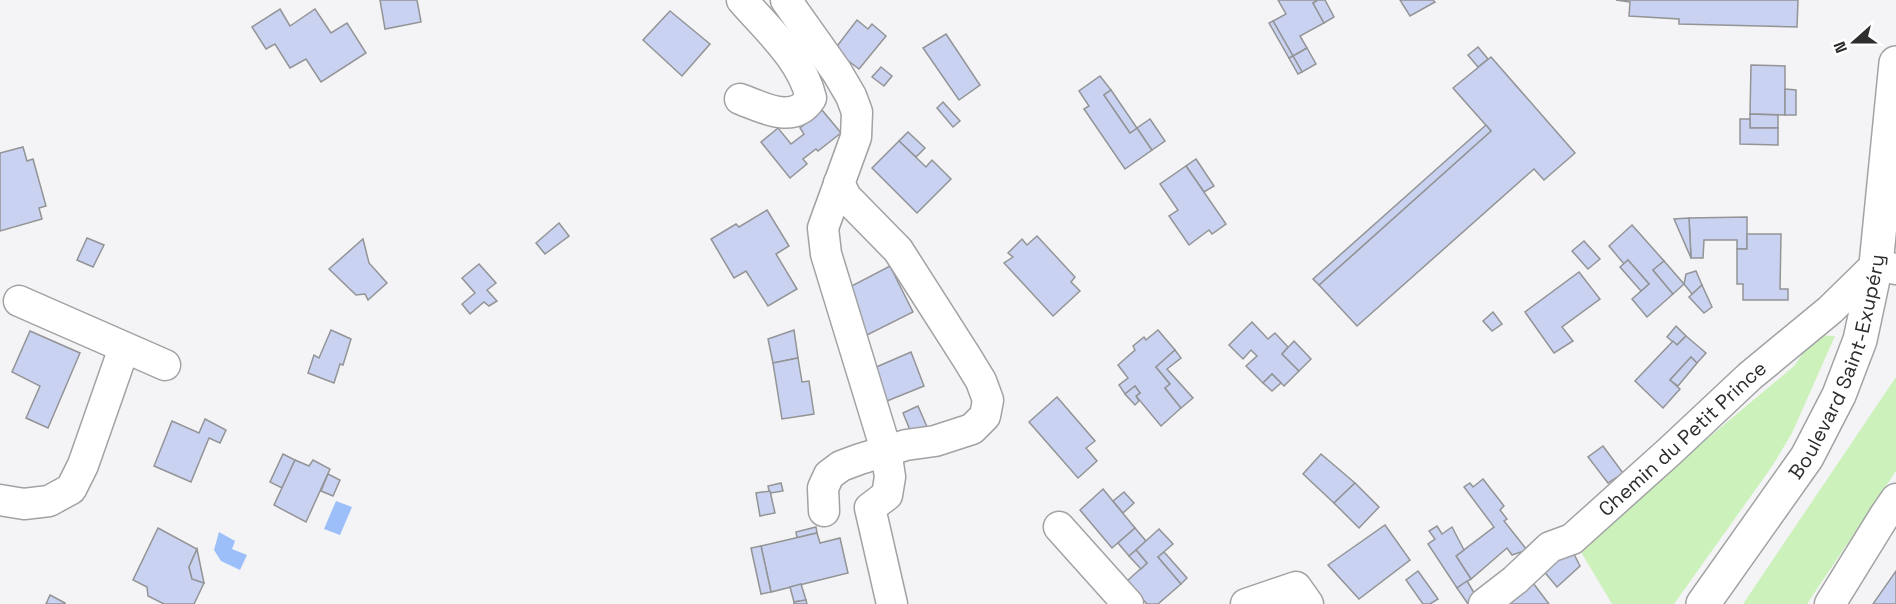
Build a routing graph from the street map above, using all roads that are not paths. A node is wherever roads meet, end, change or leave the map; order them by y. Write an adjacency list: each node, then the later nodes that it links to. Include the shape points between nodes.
1 (742, 0): 4 (street, via 787,52 808,84 811,98 797,112 784,113)
2 (786, 0): 5 (street, via 837,72 857,112 856,137)
3 (1896, 63): 6 (main road, Boulevard Saint-Exupéry)
4 (740, 99)
5 (839, 183): 10 (street, via 823,228 826,254); 10 (street, via 846,197 898,250 981,381 988,400 985,416 972,429)
6 (1886, 267): 19 (street, Chemin du Petit Prince, via 1750,376 1572,539 1550,547); 20 (main road, Boulevard Saint-Exupéry, via 1839,395 1807,457)
7 (19, 301): 8 (street)
8 (124, 348): 9 (street); 12 (street, via 71,489 49,501 24,504)
9 (165, 365)
10 (886, 450): 13 (street, via 841,466 829,475 823,488); 15 (street, via 890,477 887,495 870,508)
11 (1896, 499): 21 (street)
12 (0, 500)
13 (824, 511)
14 (1059, 527): 16 (street)
15 (892, 604)
16 (1128, 604)
17 (1246, 604): 18 (street, via 1296,587)
18 (1308, 604)
19 (1484, 604)
20 (1703, 604)
21 (1830, 604)

